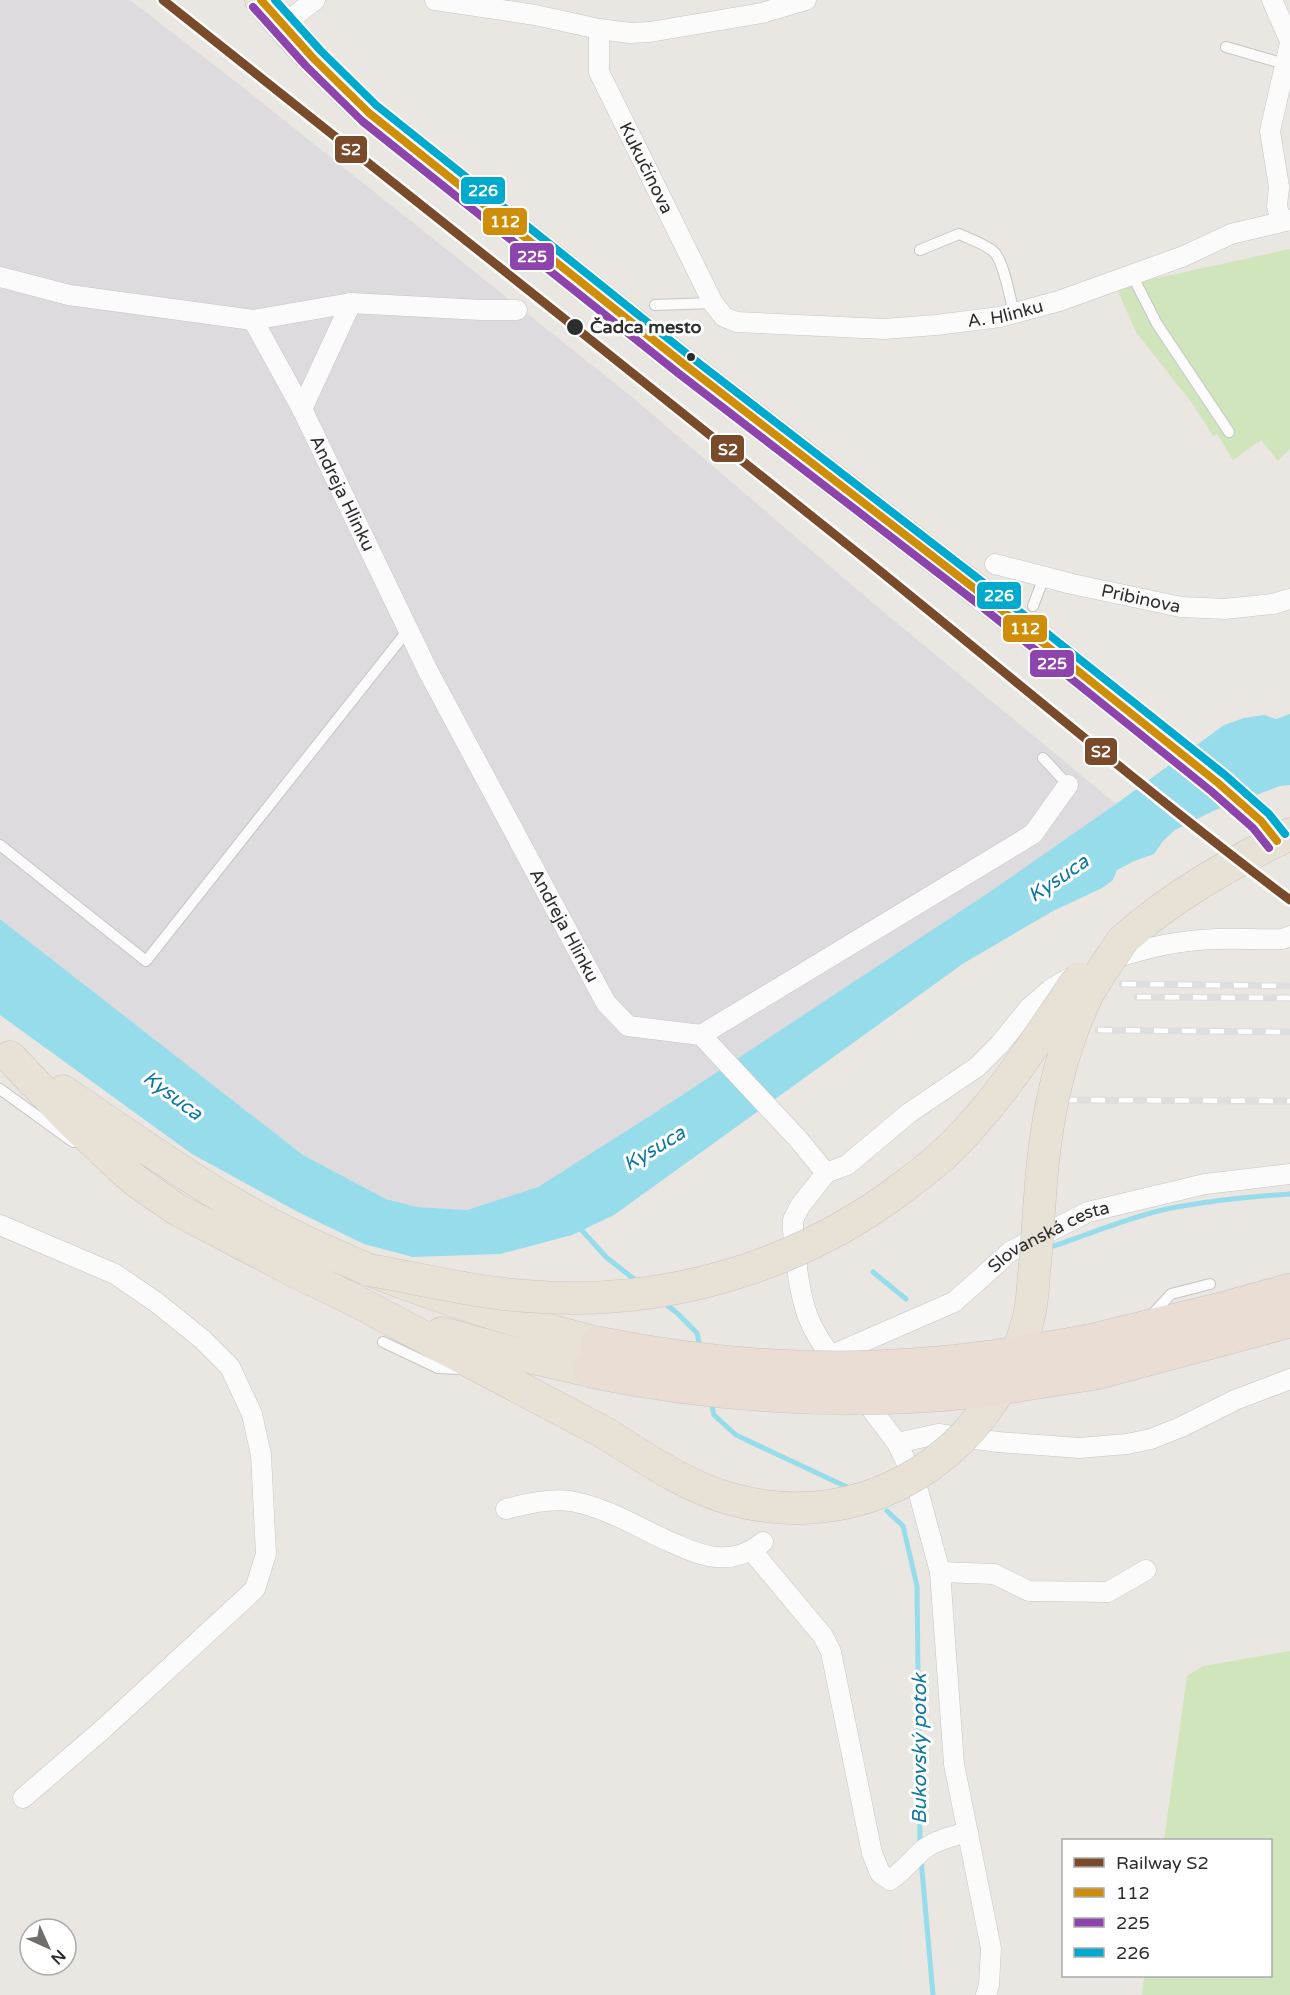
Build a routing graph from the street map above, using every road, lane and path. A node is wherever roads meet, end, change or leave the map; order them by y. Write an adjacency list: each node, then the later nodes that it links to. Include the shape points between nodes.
1 (261, 0): 8 (main road)
2 (435, 0): 7 (street)
3 (806, 0): 6 (street)
4 (1272, 0): 10 (street)
5 (318, 1): 8 (street)
6 (760, 7): 9 (street, via 650,32)
7 (535, 8): 9 (street)
8 (281, 26): 32 (main road, via 369,113 676,358 983,595)
9 (599, 29): 18 (street, Kukučínova, via 599,72)
10 (1290, 42): 12 (street)
11 (1226, 47): 12 (lane)
12 (1285, 64): 13 (street, via 1270,131 1279,187 1277,206 1279,214)
13 (1288, 220): 15 (street, A. Hlinku, via 1231,234)
14 (920, 250): 21 (lane, via 959,234 995,252)
15 (1132, 274): 21 (street, A. Hlinku); 24 (lane, via 1157,324)
16 (0, 277): 22 (street, via 69,295)
17 (351, 303): 20 (street); 22 (street); 23 (street)
18 (713, 303): 19 (lane); 21 (street, A. Hlinku, via 724,317 737,322 838,328 936,325)
19 (655, 305)
20 (517, 310)
21 (1014, 313)
22 (254, 320): 23 (street, Andreja Hlinku)
23 (303, 409): 29 (street, Andreja Hlinku)
24 (1229, 432)
25 (995, 564): 26 (street, Pribinova)
26 (1044, 577): 27 (street, Pribinova, via 1181,607 1225,609); 28 (lane)
27 (1290, 599)
28 (1033, 606)
29 (408, 630): 33 (lane, via 146,961); 36 (street, Andreja Hlinku, via 606,1003 628,1026)
30 (1043, 758): 31 (lane)
31 (1068, 785): 36 (street, via 1033,834)
32 (1284, 837): 35 (main road, via 1169,902)
33 (0, 845)
34 (1290, 936): 40 (street, via 1156,946 1065,979 1029,1008 977,1067 909,1113 847,1165)
35 (1122, 941): 43 (main road, bridge, via 1075,984 1021,1064 964,1134 932,1165 848,1225 804,1247 714,1280 618,1297 525,1296); 52 (main road, bridge, via 1086,998 1058,1071 1043,1161 1029,1319 1023,1337 1010,1371 985,1414 952,1450 913,1476 874,1494 810,1508 751,1504 694,1486 603,1432)
36 (707, 1041): 40 (street)
37 (5, 1053): 39 (main road); 43 (main road, via 235,1205)
38 (0, 1089): 39 (lane)
39 (80, 1139): 46 (main road, via 176,1209)
40 (826, 1173): 50 (street, via 793,1220 808,1318)
41 (1290, 1174): 50 (street, Slovanská cesta, via 1205,1184 1088,1212 1011,1251 954,1302)
42 (0, 1225): 58 (street, via 115,1274 202,1339 230,1367 252,1414 261,1455 266,1554 255,1589)
43 (369, 1270): 51 (main road, bridge, via 515,1321)
44 (1210, 1284): 48 (lane, via 1171,1294)
45 (1290, 1290): 48 (highway)
46 (352, 1299): 51 (main road, via 448,1335); 52 (main road)
47 (1290, 1322): 51 (highway, bridge, via 1095,1373 1006,1388 920,1396 846,1398 705,1390 638,1381)
48 (1137, 1330): 51 (highway, bridge, via 1002,1356 925,1365 775,1366 646,1353)
49 (383, 1342): 52 (lane, via 438,1368)
50 (830, 1356): 54 (street)
51 (594, 1357)
52 (482, 1370)
53 (1290, 1379): 54 (street, via 1151,1440 1127,1444 1079,1449 938,1434)
54 (897, 1443): 57 (street, via 916,1483)
55 (506, 1509): 59 (street, via 568,1501 614,1514 704,1555 740,1556 758,1546 831,1652 872,1853 880,1873 890,1880 926,1848 943,1838)
56 (1146, 1570): 57 (street, via 1108,1592 1029,1591 994,1574)
57 (940, 1572): 59 (street, via 954,1764)
58 (23, 1798)
59 (968, 1832): 60 (street, via 991,1948)
60 (986, 1995)

